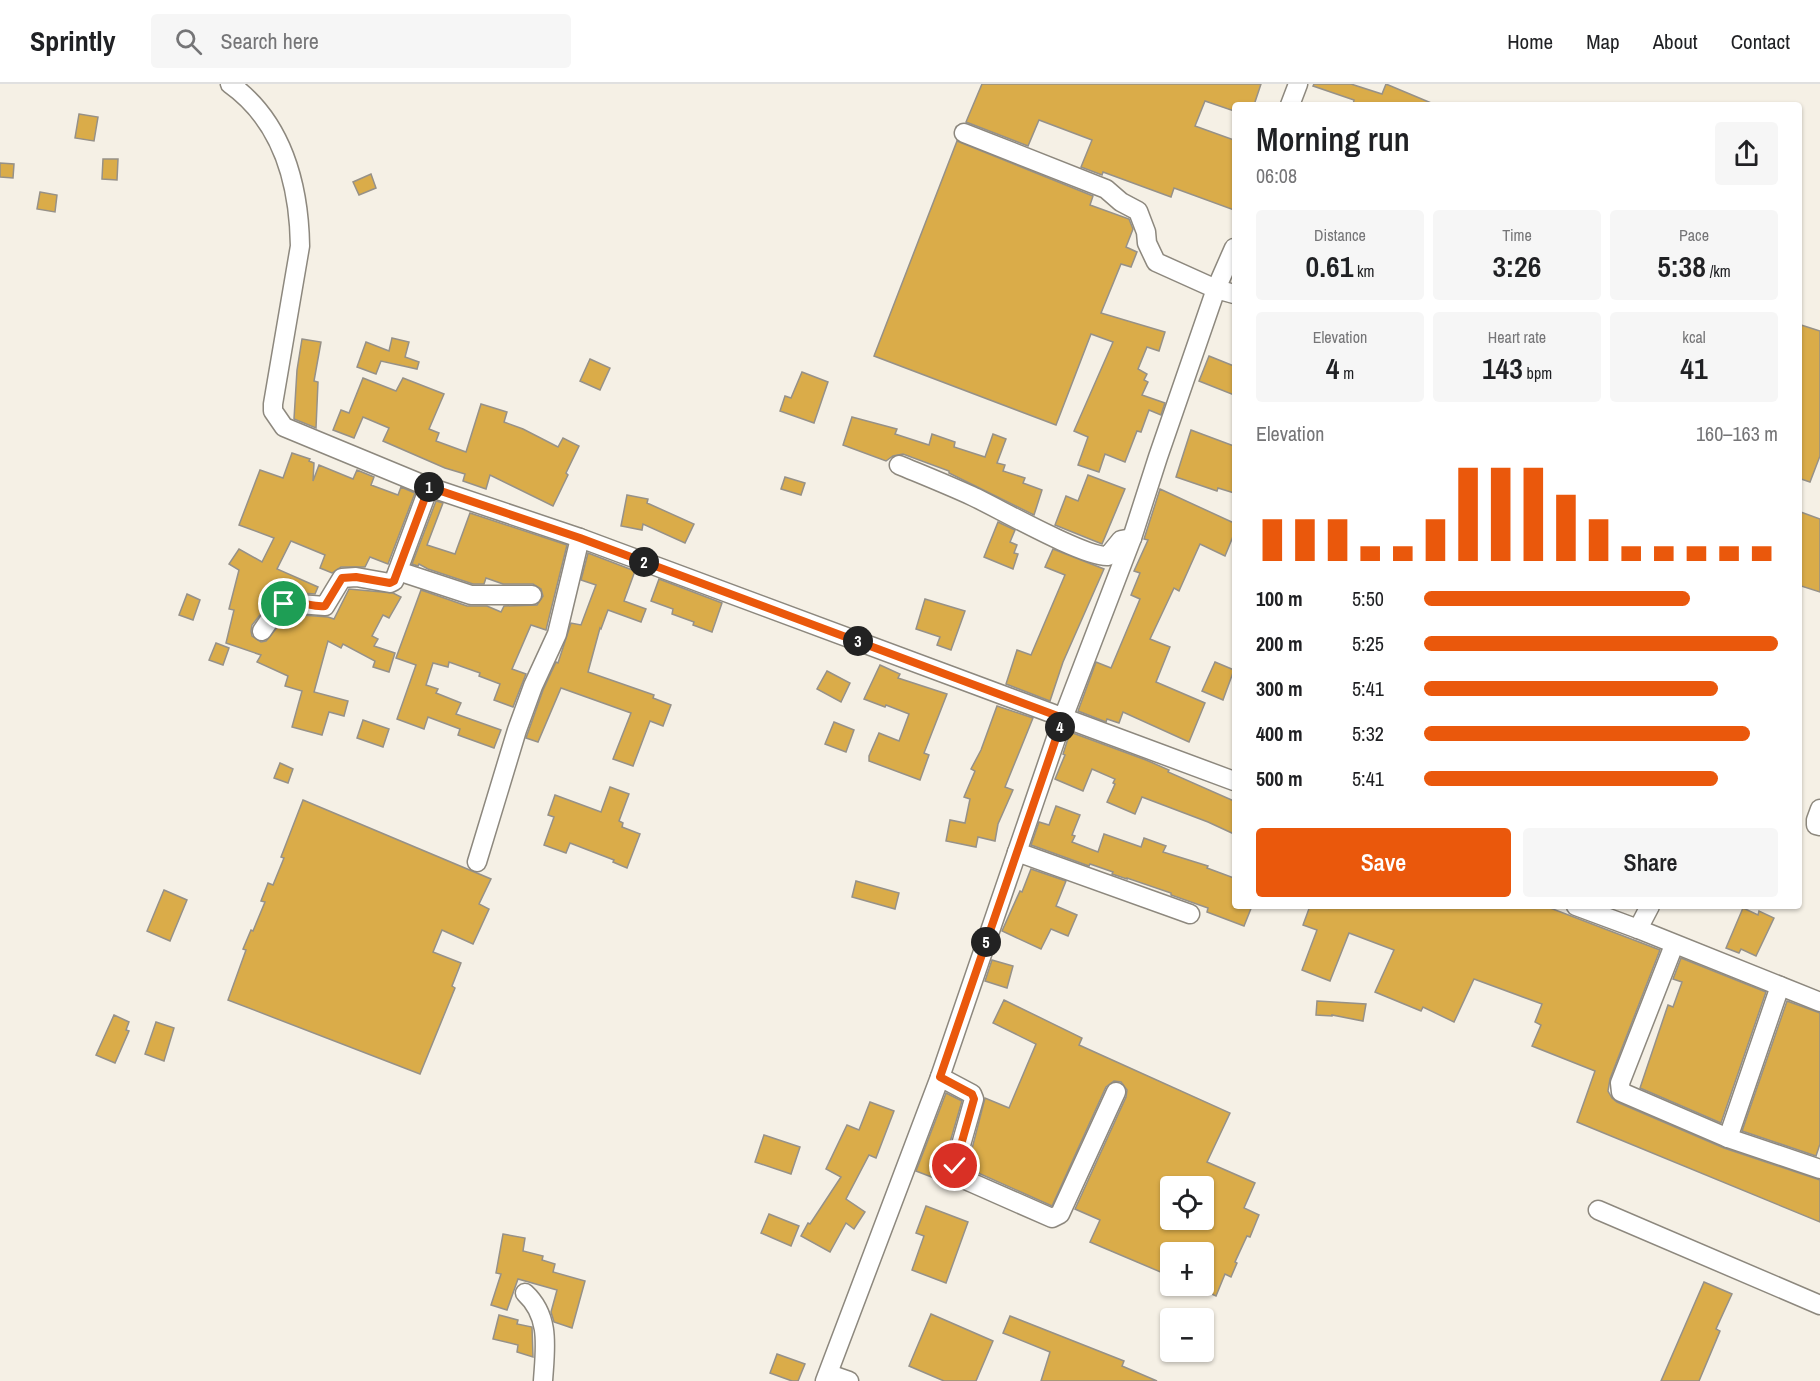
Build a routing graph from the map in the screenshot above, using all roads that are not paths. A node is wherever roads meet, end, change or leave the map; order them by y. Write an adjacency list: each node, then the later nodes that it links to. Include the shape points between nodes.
1 (230, 84): 9 (street, via 263,116 279,140 300,220 300,246 273,411 284,427 292,431)
2 (1298, 84): 3 (street)
3 (1291, 102)
4 (964, 133): 6 (street, via 1106,189 1138,211 1156,262)
5 (1232, 253): 6 (street)
6 (1216, 289): 7 (street); 11 (street)
7 (1232, 293)
8 (899, 465): 11 (street, via 1099,556 1108,556 1121,540)
9 (429, 487): 10 (street); 12 (street)
10 (580, 538): 15 (street); 20 (street, via 557,634 517,730)
11 (1132, 538): 15 (street)
12 (398, 571): 13 (street, via 471,595); 14 (street, via 390,583 342,578 323,607 293,602 281,605)
13 (532, 595)
14 (262, 631)
15 (1063, 718): 16 (street); 19 (street)
16 (1232, 780)
17 (1820, 809): 18 (street, via 1816,825)
18 (1820, 826)
19 (1017, 852): 23 (street); 28 (street)
20 (477, 862)
21 (1584, 909): 24 (street)
22 (1648, 909): 24 (street)
23 (1190, 914)
24 (1638, 929): 25 (street)
25 (1674, 945): 26 (street); 30 (street, via 1620,1083 1621,1092)
26 (1780, 986): 27 (street); 30 (street)
27 (1820, 1002)
28 (940, 1077): 29 (street, via 972,1094 974,1099 956,1174 1052,1218 1060,1214); 35 (street)
29 (1116, 1092)
30 (1728, 1138): 31 (street)
31 (1818, 1163)
32 (1598, 1210): 34 (street)
33 (525, 1293): 36 (street, via 543,1322)
34 (1820, 1305)
35 (827, 1377): 37 (street)
36 (543, 1381)
37 (849, 1381)

